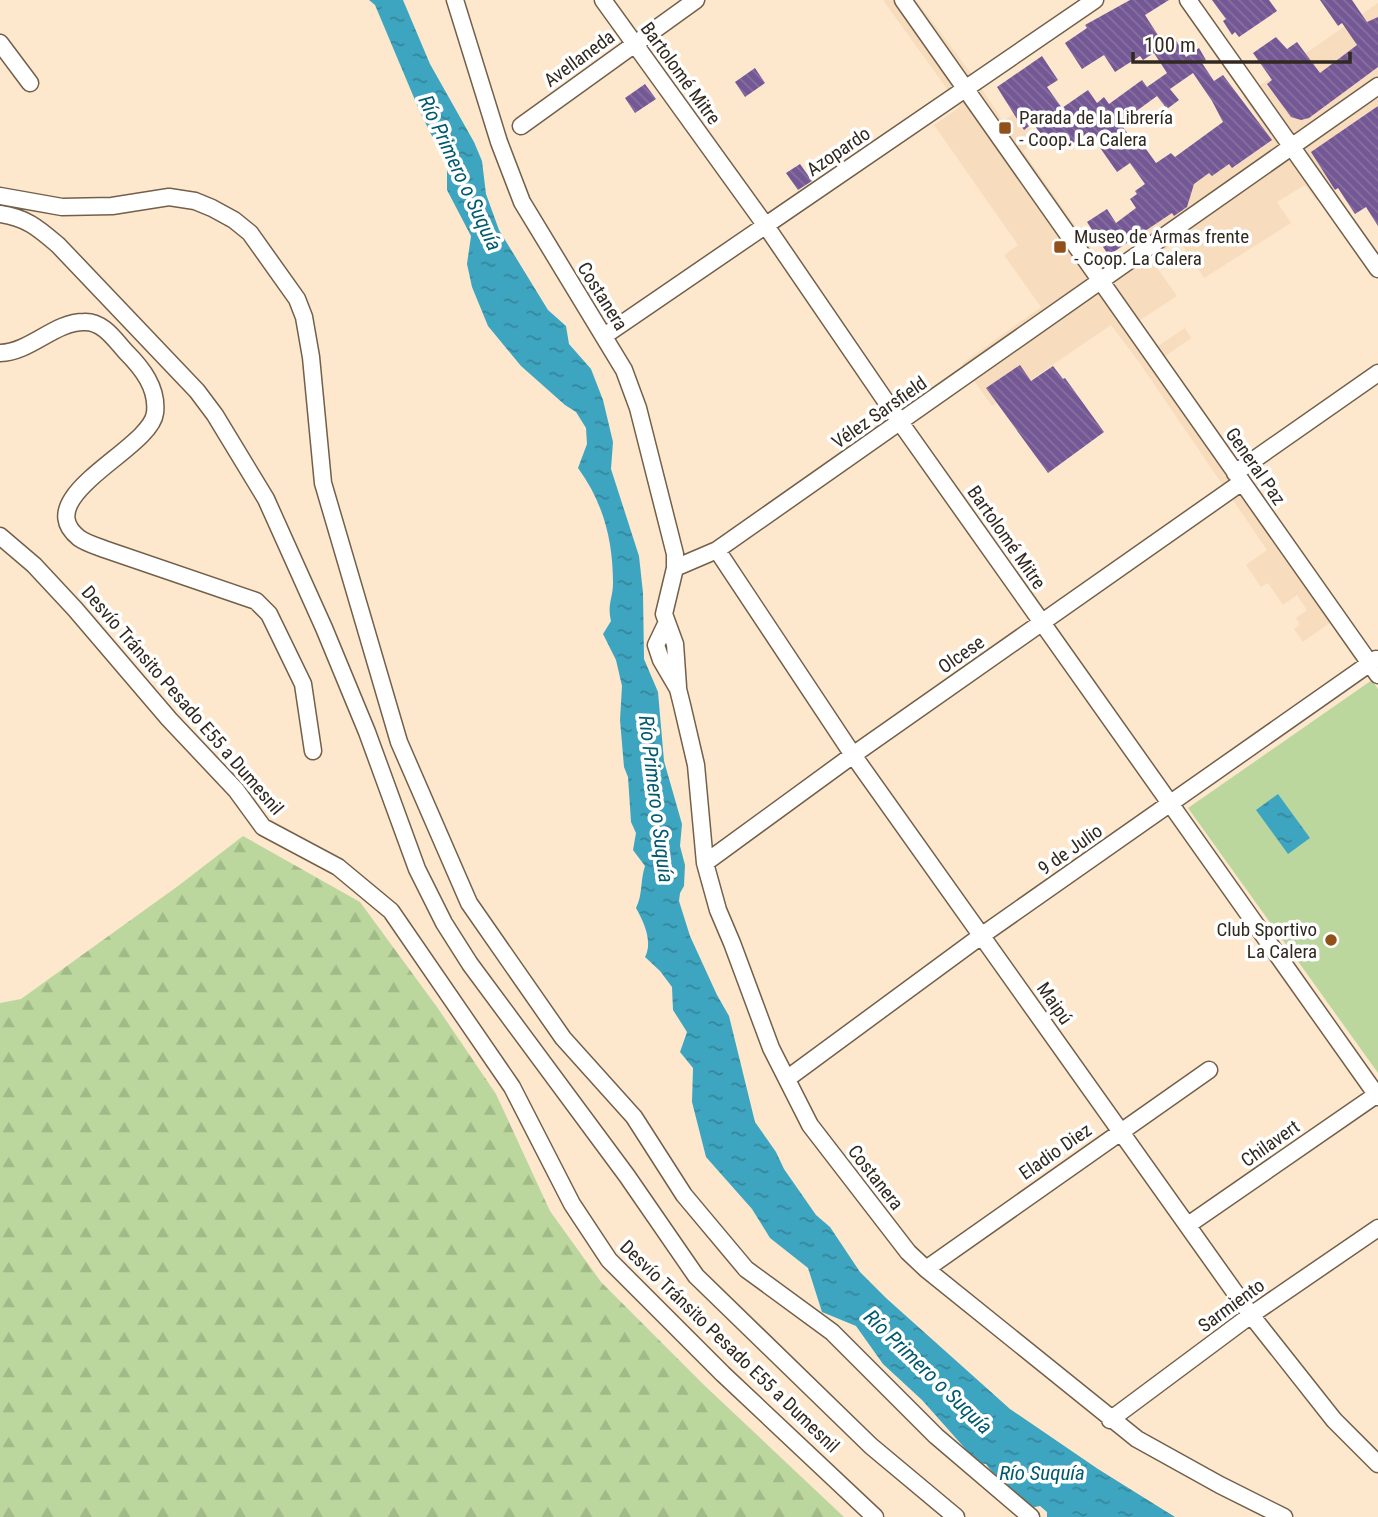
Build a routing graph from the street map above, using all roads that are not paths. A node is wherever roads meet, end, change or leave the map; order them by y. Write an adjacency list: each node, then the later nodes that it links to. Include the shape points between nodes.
1 (455, 0): 19 (street, Costanera, via 519,195)
2 (603, 0): 8 (street, Bartolomé Mitre)
3 (696, 0): 8 (street, Avellaneda)
4 (903, 0): 11 (street, General Paz)
5 (1095, 0): 11 (street, Azopardo)
6 (1188, 0): 13 (street)
7 (0, 43): 9 (street)
8 (634, 43): 12 (street, Avellaneda); 16 (street, Bartolomé Mitre)
9 (30, 82)
10 (1378, 86): 13 (street, Vélez Sarsfield)
11 (966, 89): 16 (street, Azopardo); 18 (street, General Paz)
12 (521, 126)
13 (1292, 146): 17 (street); 18 (street, Vélez Sarsfield)
14 (0, 196): 46 (street, via 62,207 112,206 169,197 212,208 250,233 297,299 304,317 323,483 399,742 469,903 563,1038 634,1117 684,1195 746,1269 832,1332 936,1436)
15 (0, 214): 45 (street, via 36,226 58,245 215,415 266,499 367,732 417,869 444,923 696,1276 871,1446)
16 (766, 226): 19 (street, Azopardo); 22 (street, Bartolomé Mitre)
17 (1378, 269)
18 (1101, 281): 22 (street, Vélez Sarsfield); 23 (street, General Paz)
19 (604, 336): 26 (street, Costanera, via 624,370 638,408)
20 (0, 354): 29 (street, via 85,321 103,328 142,368 153,394 155,414 146,432 68,504 69,527 104,549 256,601 269,614 303,684)
21 (1378, 373): 23 (street, Olcese)
22 (900, 422): 25 (street, Vélez Sarsfield); 27 (street, Bartolomé Mitre)
23 (1238, 478): 27 (street, Olcese); 28 (street, General Paz)
24 (0, 536): 44 (street, Desvío Tránsito Pesado E55 a Dumesnil, via 75,609 236,790 263,827 338,867 391,911 512,1087 572,1204 609,1260)
25 (717, 550): 26 (street, Vélez Sarsfield); 30 (street, Maipú)
26 (675, 568): 32 (street, Costanera, via 666,599 666,624 656,645 678,689 696,765)
27 (1043, 623): 30 (street, Olcese); 31 (street, Bartolomé Mitre)
28 (1375, 666): 31 (street, 9 de Julio)
29 (313, 751)
30 (853, 755): 32 (street, Olcese); 33 (street, Maipú)
31 (1170, 806): 33 (street, 9 de Julio); 36 (street, Bartolomé Mitre)
32 (705, 863): 35 (street, Costanera, via 718,911 771,1048)
33 (981, 936): 35 (street, 9 de Julio); 37 (street, Maipú)
34 (1209, 1070): 37 (street, Eladio Diez)
35 (788, 1079): 40 (street, Costanera, via 801,1110 826,1148)
36 (1377, 1096): 38 (street, Chilavert)
37 (1120, 1130): 38 (street, Maipú); 40 (street, Eladio Diez)
38 (1188, 1225): 41 (street, Maipú)
39 (1378, 1228): 41 (street, Sarmiento)
40 (926, 1269): 42 (street, Costanera)
41 (1251, 1315): 42 (street, Sarmiento); 43 (street, Maipú, via 1334,1420)
42 (1110, 1420): 47 (street, Costanera, via 1136,1439)
43 (1378, 1464)
44 (875, 1517)
45 (957, 1517)
46 (1031, 1517)
47 (1284, 1517)

